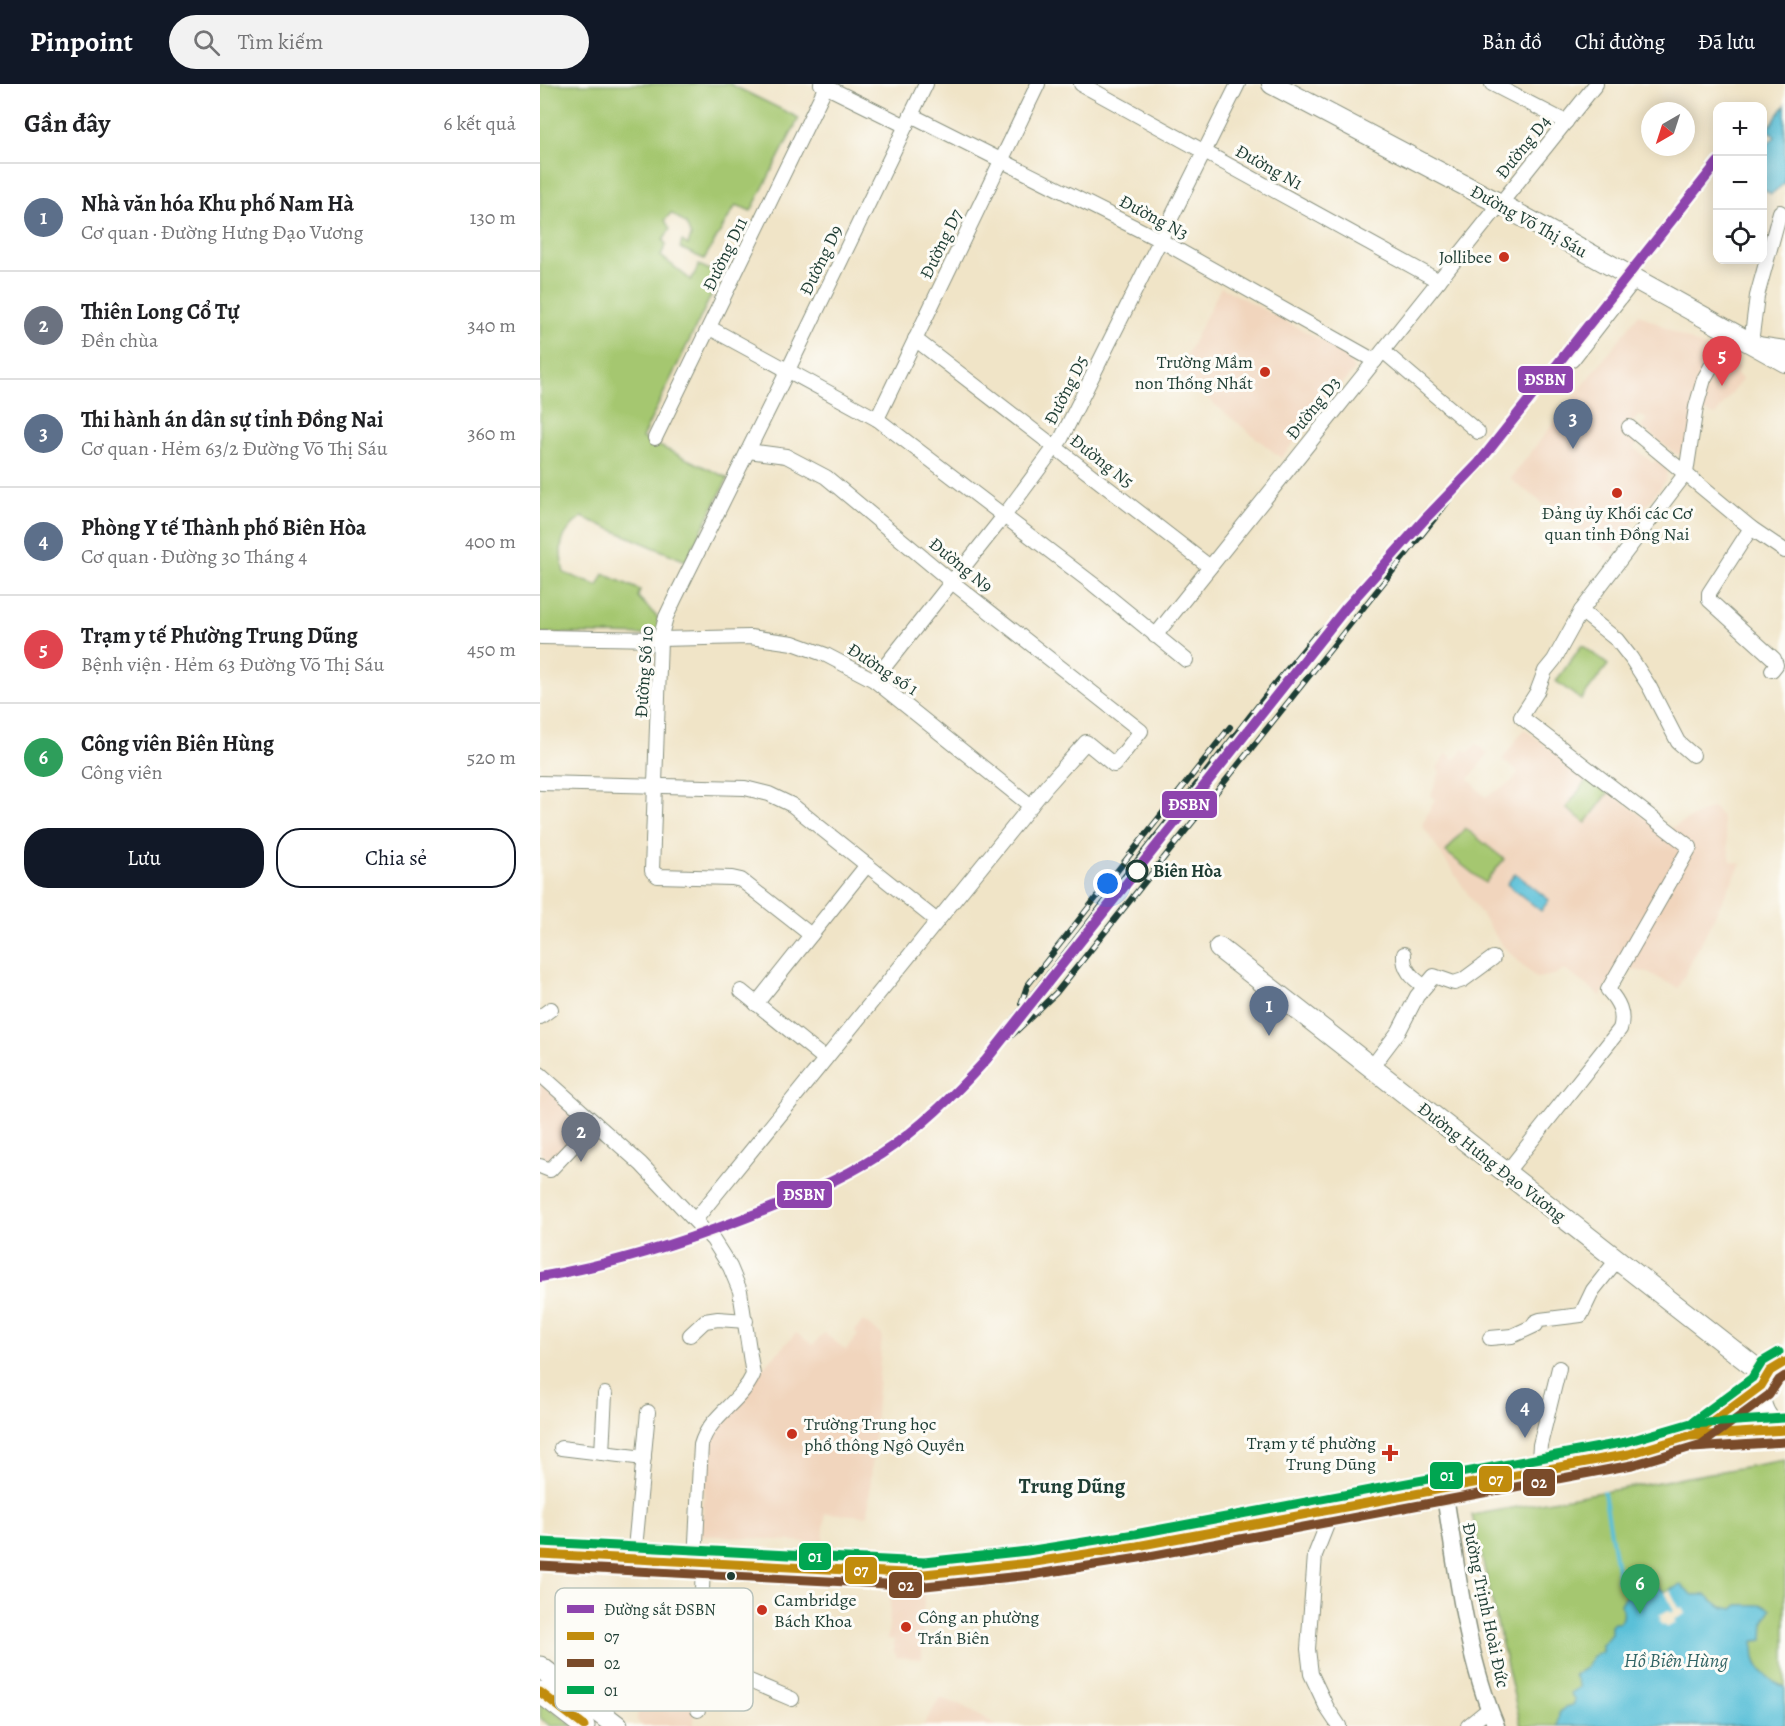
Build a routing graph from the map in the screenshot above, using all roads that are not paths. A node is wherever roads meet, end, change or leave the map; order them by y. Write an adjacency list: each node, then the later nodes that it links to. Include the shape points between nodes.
1 (926, 84): 9 (street, Đường D9)
2 (1038, 84): 12 (street, Đường D7)
3 (1081, 84): 11 (street, Đường N1)
4 (1238, 84): 11 (street, Đường D5)
5 (1272, 84): 13 (main road, Đường Võ Thị Sáu)
6 (1492, 84): 10 (street)
7 (1596, 84): 10 (street, Đường D4)
8 (824, 85): 9 (street, Đường N3); 18 (street, Đường D11)
9 (909, 120): 12 (street, Đường N3); 25 (street, Đường D9)
10 (1566, 122): 13 (street, Đường D4)
11 (1204, 152): 15 (street, Đường D5); 17 (street, Đường N1)
12 (1002, 159): 15 (street, Đường N3); 19 (street, Đường D7)
13 (1500, 204): 16 (main road, Đường Võ Thị Sáu); 17 (street, Đường D3)
14 (1780, 212): 20 (street)
15 (1160, 240): 22 (street, Đường N3); 30 (street, Đường D5)
16 (1635, 279): 20 (main road, Đường Võ Thị Sáu); 23 (street)
17 (1439, 281): 22 (street, Đường D3)
18 (710, 328): 25 (street); 29 (street, Đường D11)
19 (915, 339): 26 (street, Đường D7); 30 (street, Đường N5)
20 (1744, 340): 21 (street); 24 (main road, Đường Võ Thị Sáu); 32 (street, via 1717,356 1704,379)
21 (1785, 348)
22 (1379, 356): 28 (street, Đường N3); 36 (street, Đường D3)
23 (1572, 360)
24 (1785, 362)
25 (788, 369): 26 (street); 31 (street, Đường D9)
26 (877, 419): 33 (street)
27 (1629, 427): 32 (street)
28 (1478, 432)
29 (655, 438)
30 (1055, 447): 33 (street, Đường D5); 36 (street, Đường N5)
31 (748, 451): 37 (street, Đường N9, via 786,456 826,477); 41 (street, Đường Số 10, via 666,617)
32 (1686, 473): 34 (street); 38 (street)
33 (1004, 516): 37 (street, Đường D5); 39 (street)
34 (1751, 528): 35 (street); 43 (street, via 1709,593 1709,600 1774,659 1776,665)
35 (1785, 551)
36 (1210, 567): 39 (street, Đường D3)
37 (952, 582): 44 (street, Đường D5); 48 (street, Đường N9, via 1141,731 1114,765 1086,742)
38 (1581, 611): 45 (street, via 1617,640 1649,687 1678,742); 63 (street, via 1521,717 1690,847 1608,990 1620,1007 1620,1029)
39 (1155, 636): 42 (street)
40 (540, 637): 41 (street, Đường số 1)
41 (660, 639): 44 (street, Đường số 1, via 750,637 793,643); 47 (street, Đường Số 10)
42 (1186, 660)
43 (1772, 670)
44 (874, 680): 48 (street, Đường số 1)
45 (1694, 755)
46 (540, 783): 47 (street)
47 (655, 786): 49 (street, via 745,788 769,794 786,801); 51 (street, Đường Số 10, via 652,871 658,876 741,880)
48 (1031, 806): 50 (street)
49 (867, 865): 50 (street); 51 (street)
50 (937, 921): 58 (street)
51 (811, 935): 57 (street)
52 (1219, 948): 59 (main road, Đường Hưng Đạo Vương)
53 (1404, 954): 55 (street, via 1410,975)
54 (1492, 958): 55 (street, via 1463,980 1454,983 1434,975)
55 (1424, 986): 59 (street, via 1404,1024)
56 (741, 991): 57 (street)
57 (756, 1004): 58 (street)
58 (825, 1059): 64 (street)
59 (1371, 1068): 63 (main road, Đường Hưng Đạo Vương)
60 (540, 1074): 61 (street)
61 (595, 1123): 62 (street, via 550,1170); 64 (street)
62 (540, 1166)
63 (1506, 1173): 65 (main road, Đường Hưng Đạo Vương)
64 (695, 1220): 66 (street, via 734,1274)
65 (1617, 1260): 68 (street, via 1593,1290 1581,1315 1539,1320 1512,1336); 71 (main road, Đường Hưng Đạo Vương)
66 (746, 1321): 67 (street, via 705,1321); 84 (street, via 753,1375 703,1436)
67 (690, 1335)
68 (1490, 1338)
69 (1785, 1362): 71 (main road)
70 (1558, 1368): 79 (street, via 1540,1445)
71 (1763, 1381): 74 (main road, via 1760,1403 1764,1413); 75 (main road)
72 (605, 1394): 77 (street)
73 (648, 1412): 78 (street)
74 (1785, 1430): 75 (main road)
75 (1696, 1434): 79 (main road, via 1629,1454)
76 (561, 1448): 77 (street)
77 (602, 1453): 78 (street)
78 (644, 1458): 83 (street)
79 (1538, 1472): 80 (main road)
80 (1444, 1490): 81 (main road); 92 (street, Đường Trịnh Hoài Đức, via 1470,1642)
81 (1334, 1508): 84 (main road, via 1039,1562 952,1572 887,1573); 97 (street, via 1315,1555 1308,1649 1311,1674)
82 (540, 1554): 83 (main road)
83 (634, 1559): 84 (main road)
84 (699, 1561): 85 (street)
85 (699, 1588)
86 (540, 1667): 87 (main road)
87 (555, 1678)
88 (753, 1682): 90 (street)
89 (540, 1692): 91 (main road)
90 (792, 1699)
91 (555, 1704)
92 (1489, 1709): 98 (street); 99 (street, Đường Trịnh Hoài Đức)
93 (565, 1711): 95 (main road)
94 (597, 1711): 96 (main road)
95 (584, 1726)
96 (617, 1726)
97 (1339, 1726)
98 (1468, 1726)
99 (1496, 1726)

